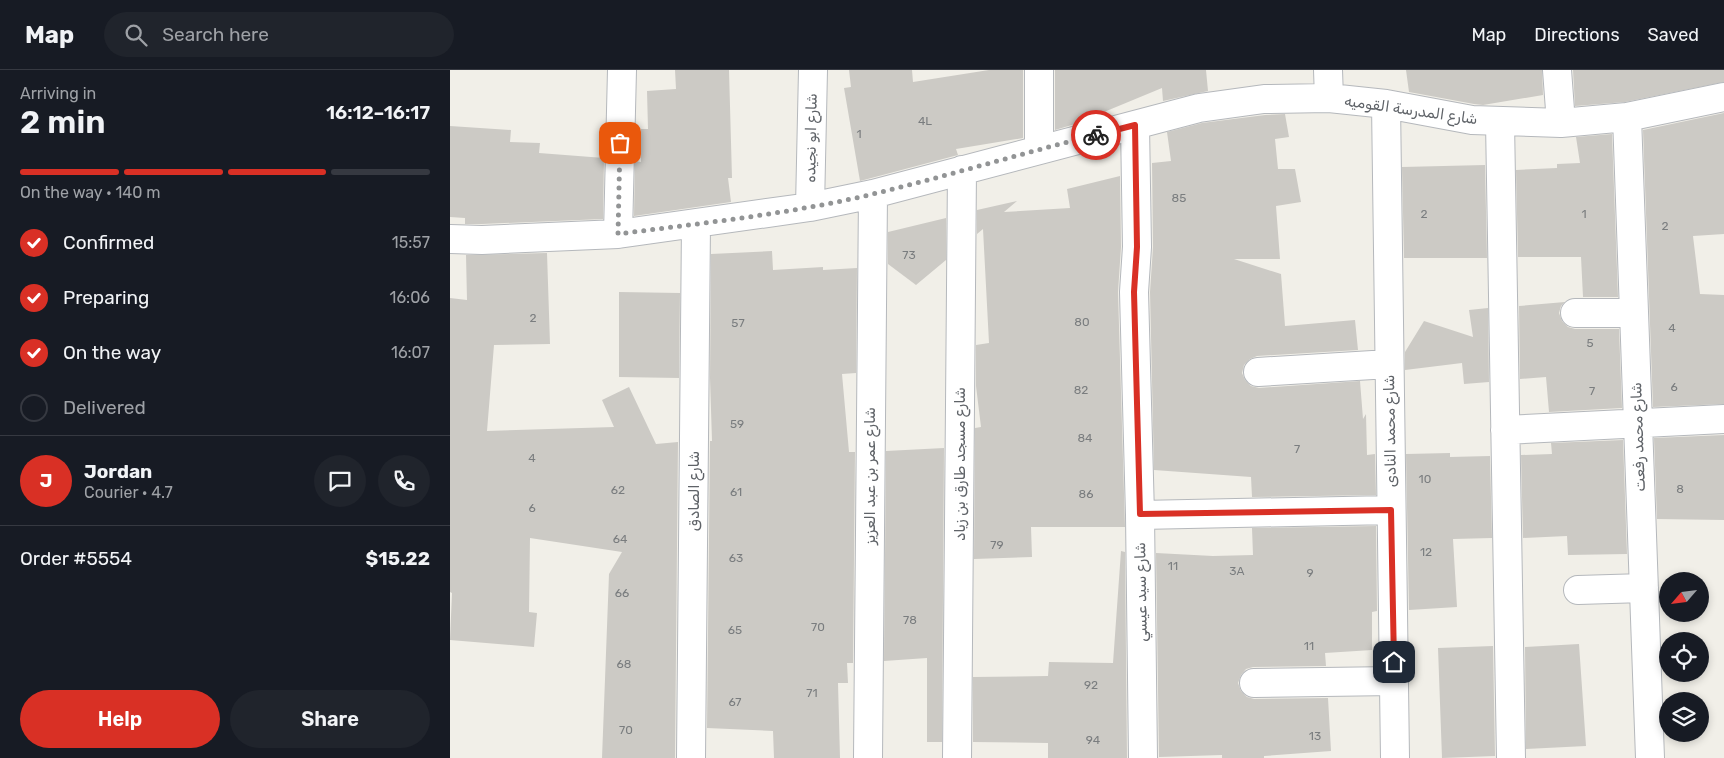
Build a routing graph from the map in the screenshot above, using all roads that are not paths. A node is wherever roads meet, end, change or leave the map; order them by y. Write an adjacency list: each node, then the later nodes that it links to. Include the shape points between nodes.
1 (622, 70): 18 (street)
2 (812, 70): 16 (street, شارع ابو نجيده)
3 (1038, 70): 13 (street)
4 (1328, 70): 7 (street)
5 (1557, 70): 11 (street)
6 (1724, 97): 9 (street, شارع المدرسة القوميه)
7 (1330, 98): 8 (street, شارع المدرسة القوميه); 12 (street, شارع المدرسة القوميه, via 1264,99 1199,108)
8 (1386, 104): 10 (street, شارع المدرسة القوميه); 22 (street, شارع محمد النادى)
9 (1627, 117): 11 (street, شارع المدرسة القوميه); 21 (street, شارع محمد رفعت)
10 (1500, 122): 11 (street, شارع المدرسة القوميه); 26 (street)
11 (1561, 123)
12 (1135, 125): 13 (street, شارع المدرسة القوميه); 28 (street, شارع سيد عيسي, via 1137,247 1134,292)
13 (1039, 149): 14 (street, شارع المدرسة القوميه)
14 (962, 170): 15 (street, شارع المدرسة القوميه); 35 (street, شارع مسجد طارق بن زياد)
15 (873, 194): 16 (street, شارع المدرسة القوميه); 34 (street, شارع عمر بن عبد العزيز)
16 (810, 207): 17 (street, شارع المدرسة القوميه)
17 (696, 224): 18 (street, شارع المدرسة القوميه); 33 (street, شارع الصادق)
18 (618, 234): 19 (street, شارع المدرسة القوميه)
19 (450, 239)
20 (1575, 313): 21 (street)
21 (1634, 313): 25 (street, شارع محمد رفعت)
22 (1389, 364): 23 (street); 27 (street, شارع محمد النادى)
23 (1258, 372)
24 (1724, 419): 25 (street)
25 (1638, 423): 26 (street); 29 (street, شارع محمد رفعت)
26 (1505, 430): 38 (street)
27 (1391, 510): 28 (street); 31 (street, شارع محمد النادى)
28 (1140, 514): 36 (street, شارع سيد عيسي)
29 (1644, 588): 30 (street); 39 (street, شارع محمد رفعت)
30 (1578, 590)
31 (1394, 681): 32 (street); 37 (street, شارع محمد النادى)
32 (1254, 683)
33 (691, 758)
34 (868, 758)
35 (957, 758)
36 (1143, 758)
37 (1395, 758)
38 (1511, 758)
39 (1650, 758)

